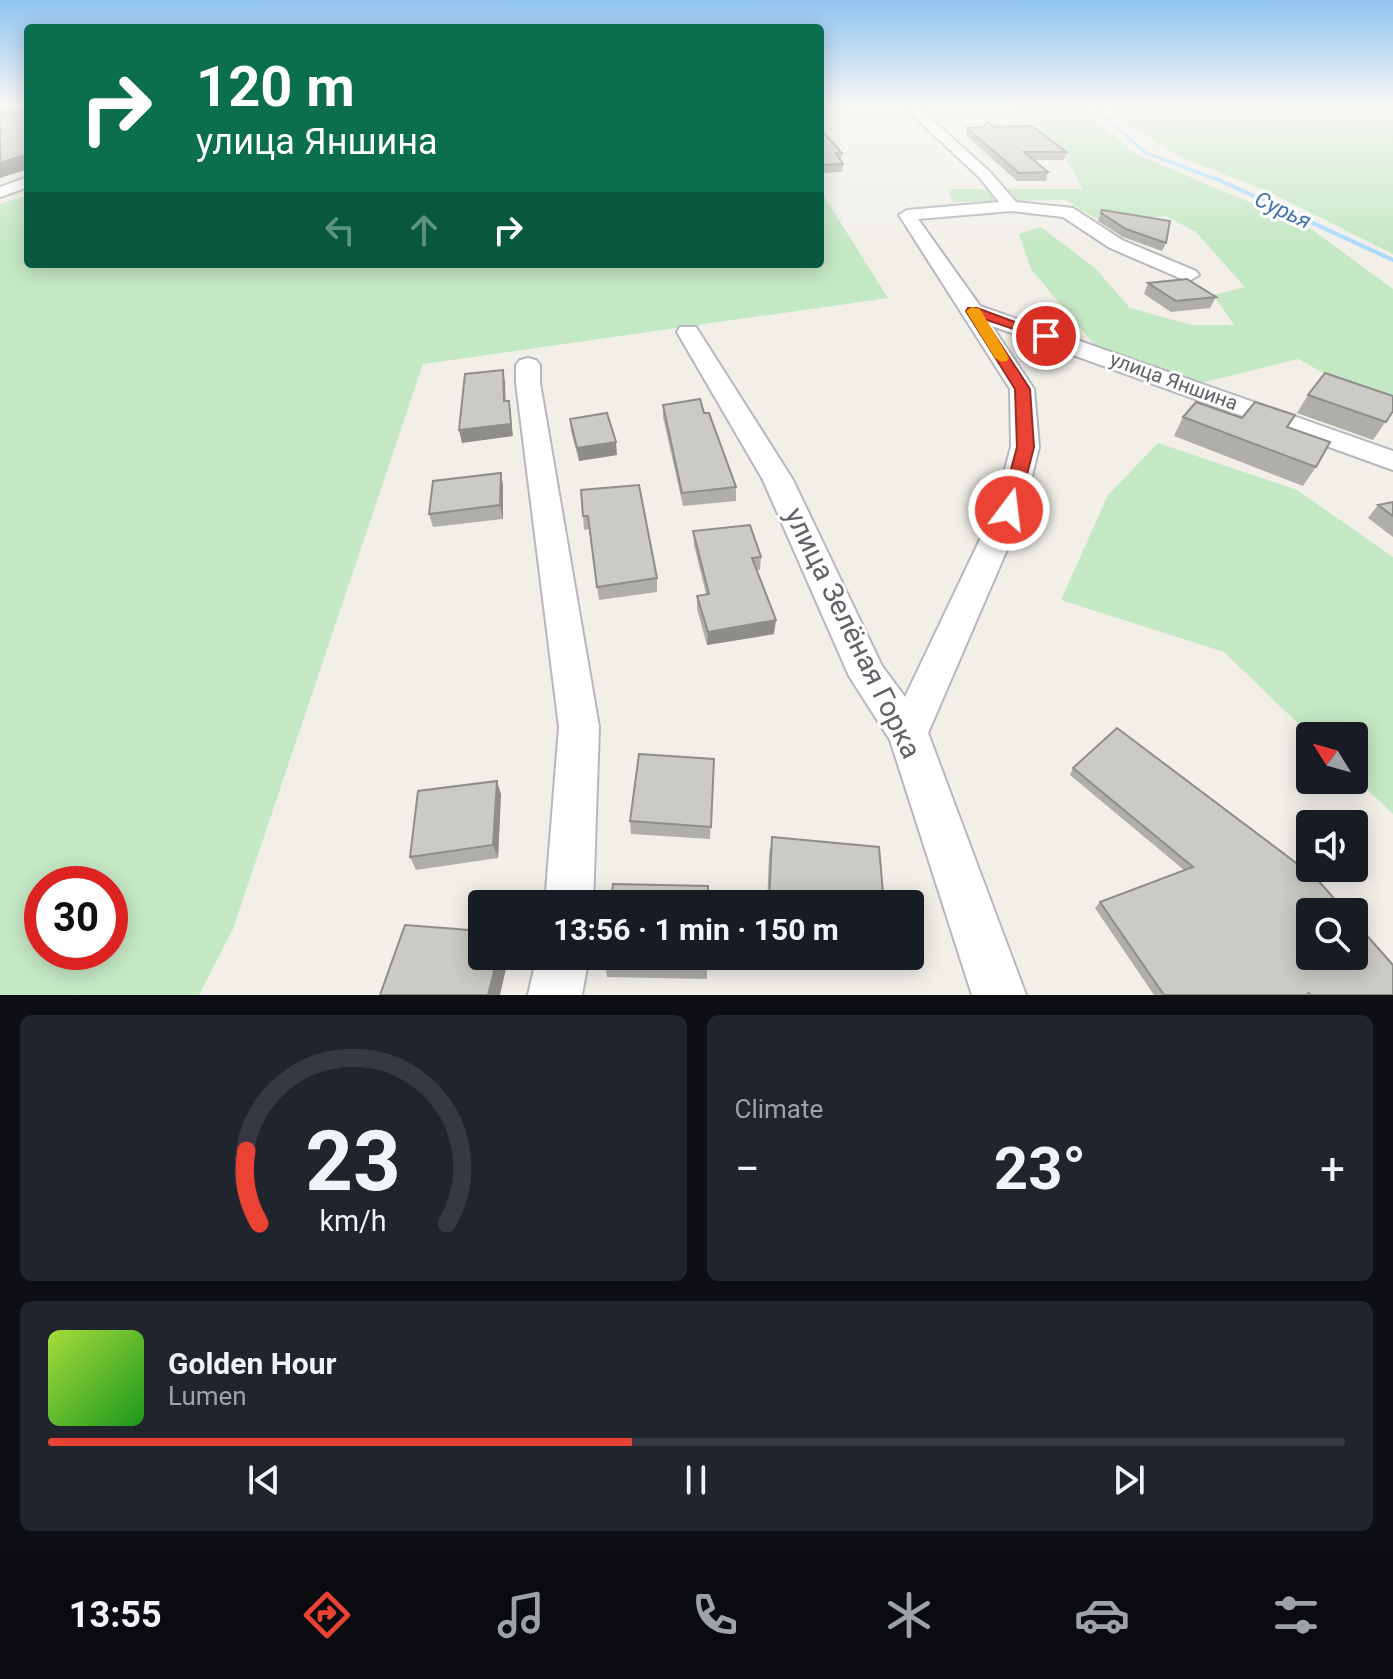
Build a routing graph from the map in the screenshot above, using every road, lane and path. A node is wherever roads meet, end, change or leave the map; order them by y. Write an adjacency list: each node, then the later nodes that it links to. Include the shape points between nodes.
1 (961, 153): 4 (street)
2 (24, 183): 3 (street)
3 (0, 192)
4 (1011, 206): 5 (street, via 1067,212 1116,244); 6 (street, via 907,215)
5 (1189, 275)
6 (972, 311): 9 (street, улица Яншина); 10 (street, via 1022,389 1025,447 1009,510)
7 (688, 332): 10 (street, улица Зелёная Горка, via 778,480 868,676)
8 (528, 365): 11 (street, via 579,727)
9 (1393, 461)
10 (908, 733): 14 (street, улица Зелёная Горка)
11 (570, 890)
12 (560, 970): 13 (street)
13 (555, 995)
14 (999, 995)

